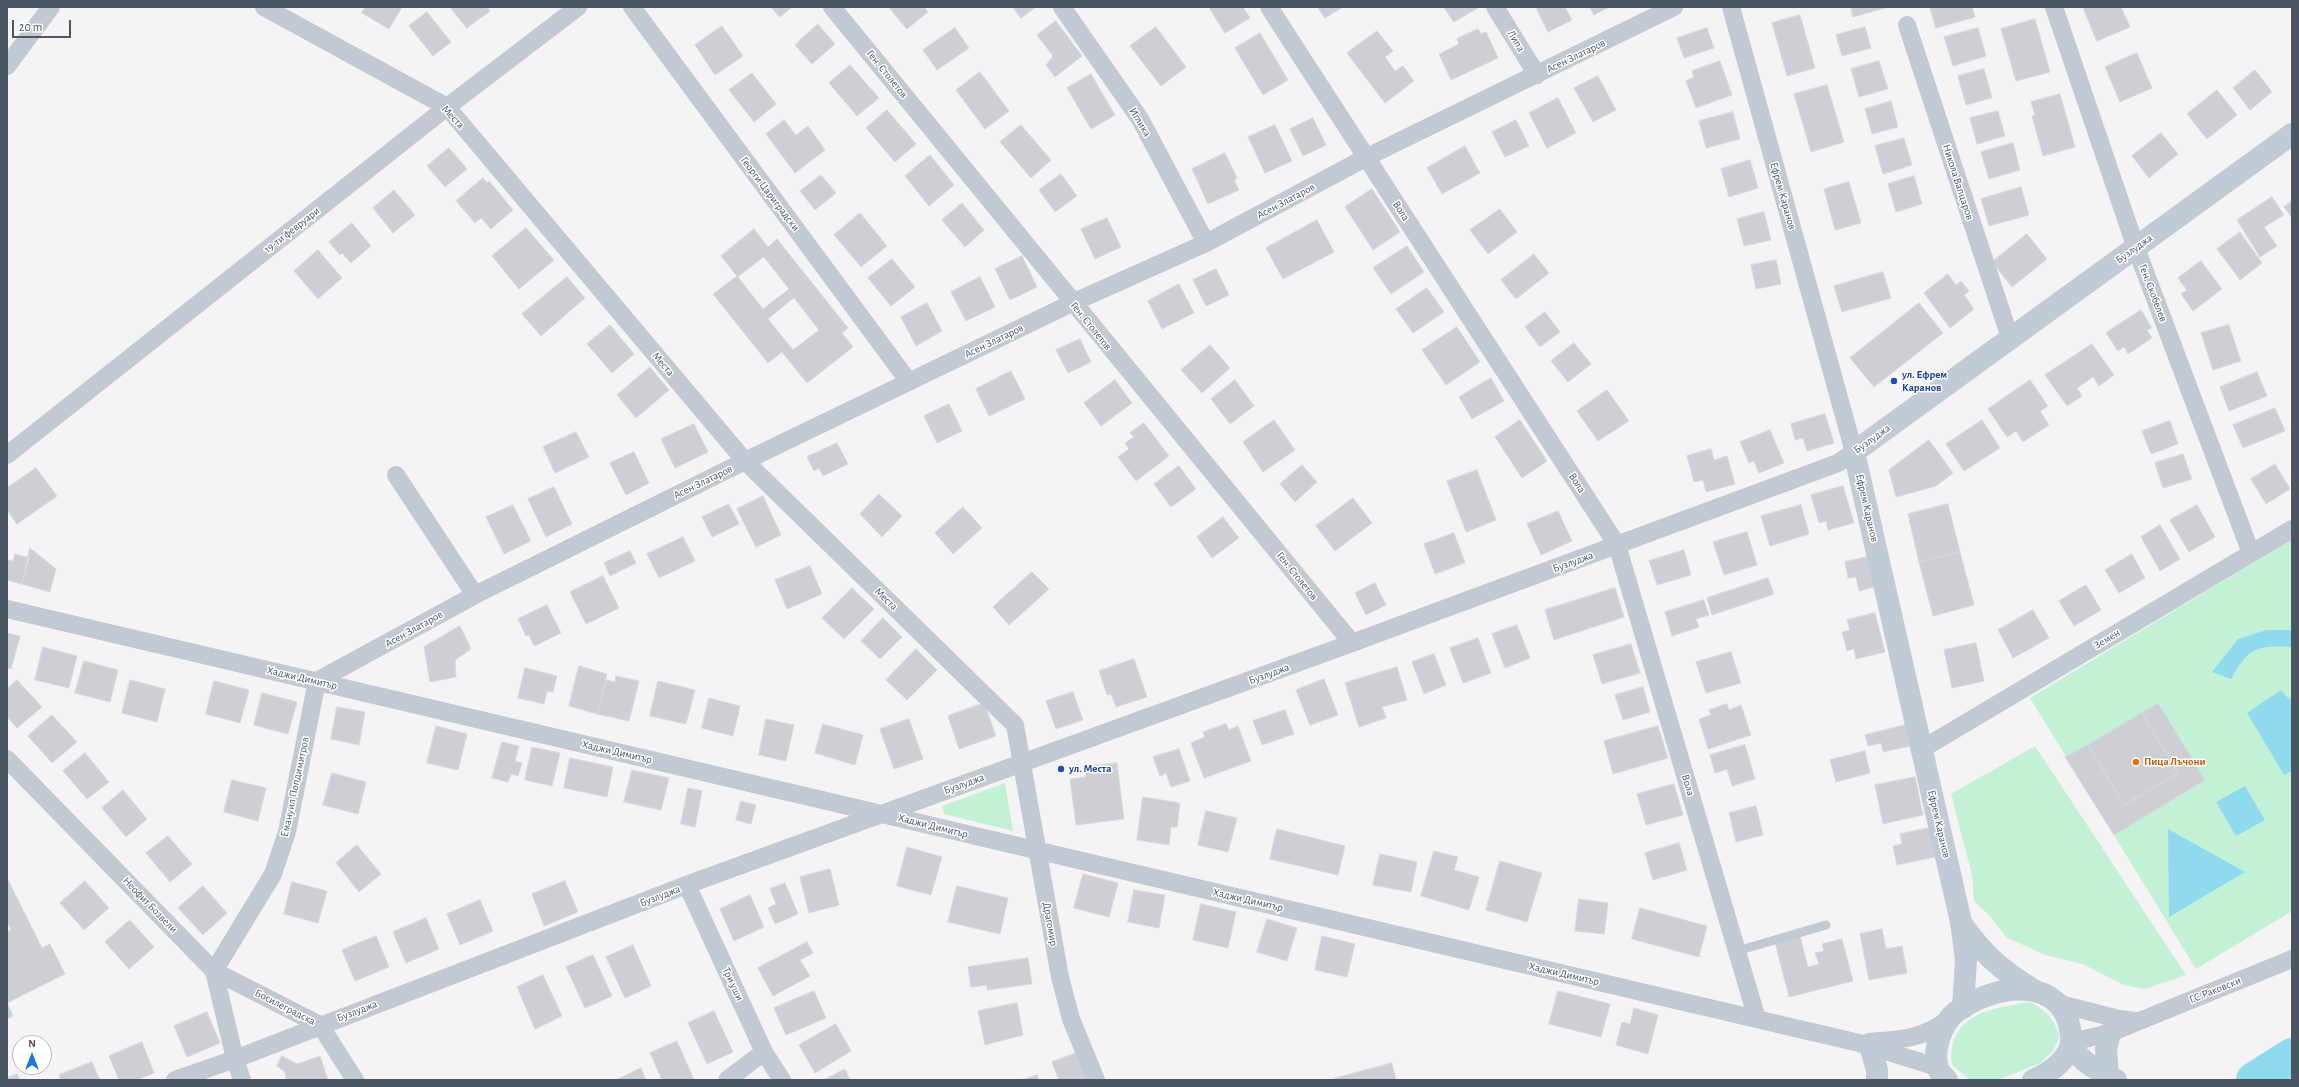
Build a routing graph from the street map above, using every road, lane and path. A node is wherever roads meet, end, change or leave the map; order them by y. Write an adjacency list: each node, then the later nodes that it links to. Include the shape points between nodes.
1 (51, 7): 14 (street)
2 (264, 7): 16 (street, Места)
3 (578, 7): 12 (street, 19-ти февруари)
4 (632, 7): 23 (street, Георги Цариградски)
5 (832, 7): 21 (street, Ген. Столетов)
6 (1062, 7): 19 (street, Иглика, via 1140,119)
7 (1269, 7): 18 (street, Вола)
8 (1495, 7): 15 (street, Липа)
9 (1674, 7): 15 (street, Асен Златаров)
10 (1731, 7): 24 (street, Ефрем Каранов)
11 (2054, 7): 20 (street, Ген. Скобелев)
12 (557, 15): 16 (street, 19-ти февруари)
13 (1907, 25): 22 (street, Никола Вапцаров)
14 (7, 66)
15 (1537, 75): 18 (street, Асен Златаров)
16 (447, 107): 25 (street, 19-ти февруари); 26 (street, Места)
17 (2292, 134): 20 (street, Бузлуджа)
18 (1367, 158): 19 (street, Асен Златаров); 29 (street, Вола)
19 (1206, 243): 21 (street, Асен Златаров)
20 (2136, 248): 22 (street, Бузлуджа); 30 (street, Ген. Скобелев)
21 (1072, 303): 23 (street, Асен Златаров); 33 (street, Ген. Столетов)
22 (2010, 338): 24 (street, Бузлуджа)
23 (909, 382): 26 (street, Асен Златаров)
24 (1854, 452): 29 (street, Бузлуджа, via 1838,463); 35 (street, Ефрем Каранов)
25 (7, 455)
26 (745, 461): 31 (street, Асен Златаров); 37 (street, Места, via 1015,725)
27 (396, 475): 31 (street)
28 (2292, 529): 30 (street, Земен)
29 (1617, 545): 33 (street, Бузлуджа); 43 (street, Вола)
30 (2251, 553): 35 (street, Земен)
31 (475, 595): 34 (street, Асен Златаров)
32 (7, 609): 34 (street, Хаджи Димитър)
33 (1352, 643): 37 (street, Бузлуджа)
34 (317, 682): 38 (street, Хаджи Димитър); 45 (street, Емануил Попдимитров, via 287,832 273,874)
35 (1922, 748): 41 (street, Ефрем Каранов)
36 (7, 759): 45 (street, Неофит Бозвели)
37 (1022, 764): 38 (street, Бузлуджа); 39 (street, Драгомир)
38 (883, 814): 39 (street, Хаджи Димитър); 40 (street, Бузлуджа)
39 (1037, 851): 49 (street, Хаджи Димитър); 65 (street, Драгомир, via 1060,977 1071,1019)
40 (687, 885): 51 (street, Бузлуджа); 55 (street, Три уши)
41 (1961, 922): 46 (street, via 1979,948 2008,974); 48 (street, Ефрем Каранов, via 1966,960)
42 (1826, 925): 43 (lane)
43 (1737, 951): 49 (street, Вола)
44 (2292, 959): 50 (street, Г.С.Раковски)
45 (214, 971): 51 (street, Босилеградска); 56 (street)
46 (2032, 989): 47 (street, via 2051,997); 48 (street, via 1994,994)
47 (2056, 1003): 50 (street); 54 (street, via 2066,1015)
48 (1956, 1014): 53 (street, via 1932,1032 1910,1039); 57 (street, Ефрем Каранов, via 1938,1046)
49 (1757, 1019): 53 (street, Хаджи Димитър)
50 (2137, 1021): 52 (street, Г.С.Раковски)
51 (320, 1025): 56 (street, Бузлуджа); 62 (street, Босилеградска)
52 (2110, 1034): 54 (street, Г.С.Раковски); 59 (street, via 2106,1049)
53 (1864, 1044): 57 (street); 66 (street, via 1877,1070)
54 (2071, 1044): 58 (street); 59 (street, via 2080,1060)
55 (764, 1052): 63 (street); 64 (street, Три уши)
56 (235, 1059): 60 (street, Бузлуджа); 61 (street)
57 (1939, 1075)
58 (2049, 1078)
59 (2112, 1078)
60 (175, 1080)
61 (242, 1080)
62 (356, 1080)
63 (728, 1080)
64 (782, 1080)
65 (1096, 1080)
66 (1877, 1080)

